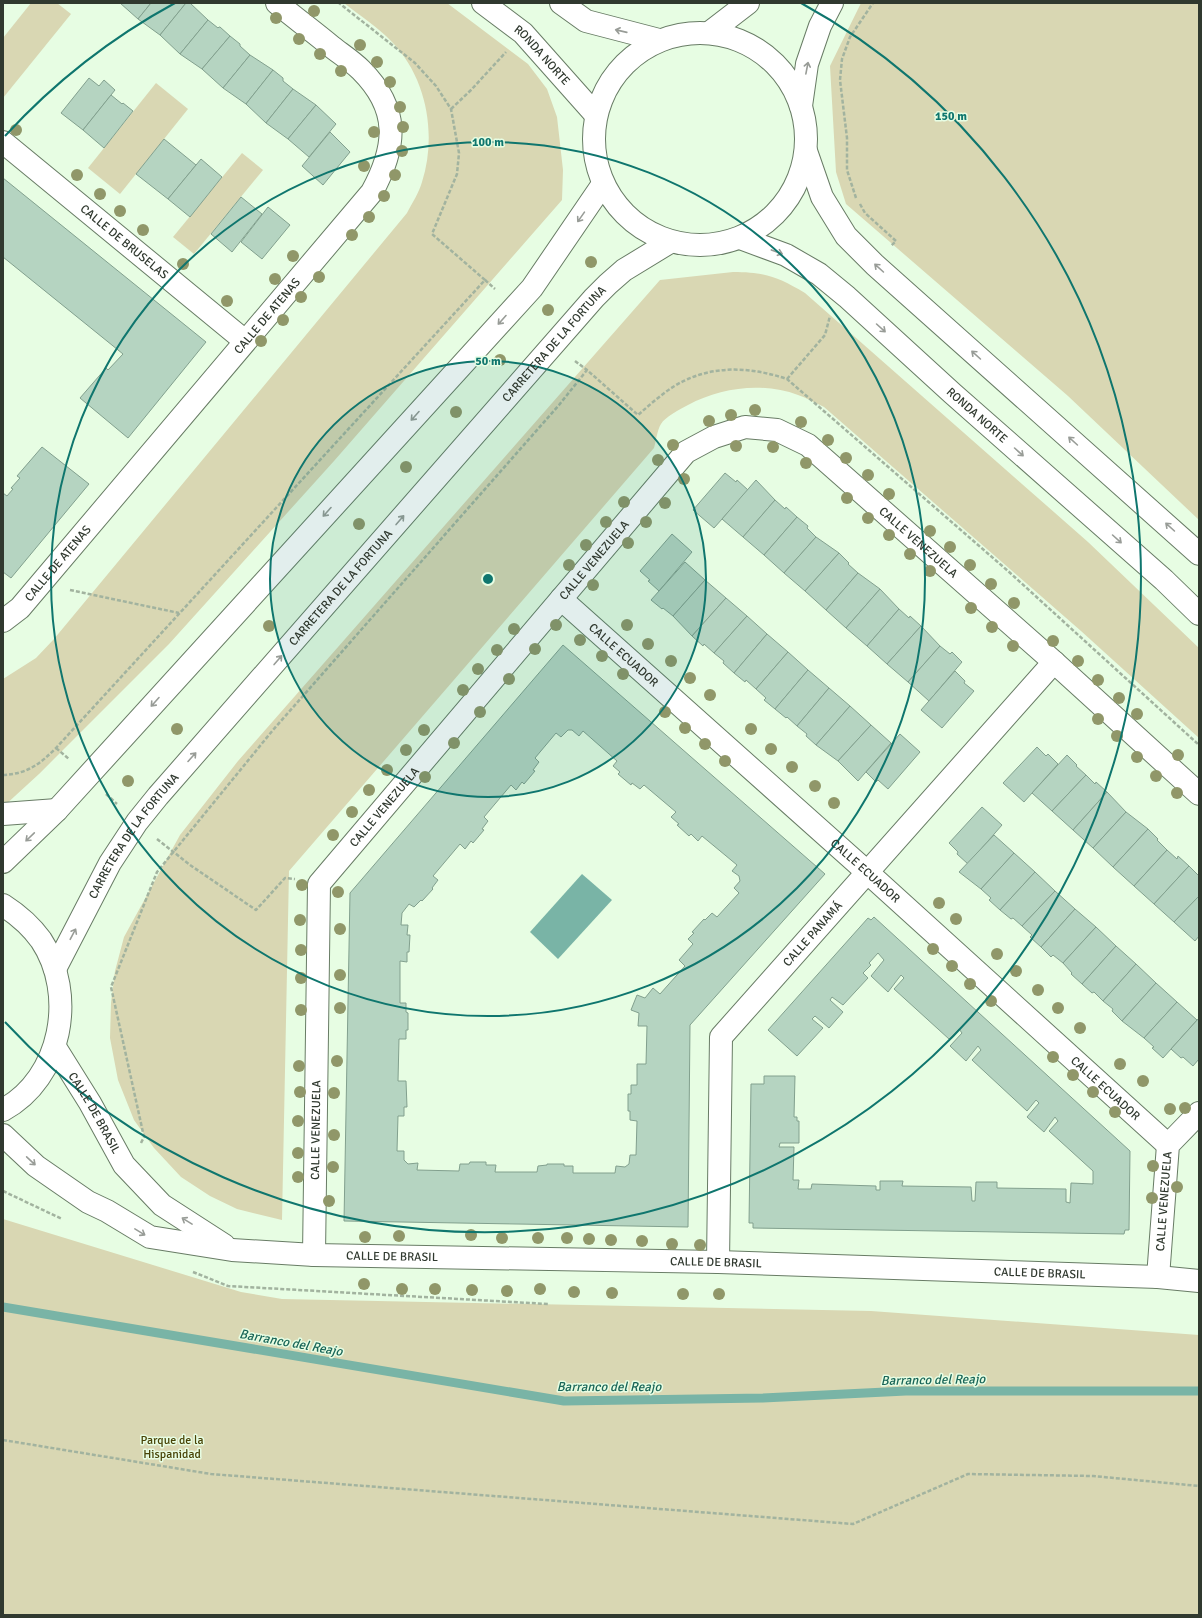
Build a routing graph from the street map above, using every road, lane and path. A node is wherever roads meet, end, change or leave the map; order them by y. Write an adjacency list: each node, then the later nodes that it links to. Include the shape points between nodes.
1 (277, 3): 18 (street, CALLE DE ATENAS, via 361,70 384,102 390,118 391,135 387,159 372,192)
2 (340, 3): 11 (path, via 415,63 436,86)
3 (483, 3): 7 (street, RONDA NORTE)
4 (561, 3): 9 (street, one-way to 4, via 586,21)
5 (748, 3): 8 (street)
6 (832, 3): 10 (street, one-way to 6, via 807,64 820,26)
7 (523, 33): 11 (path); 12 (street, RONDA NORTE)
8 (709, 33): 9 (street, via 684,34); 10 (street, via 740,40 766,56 787,78)
9 (659, 40): 12 (street, via 626,62 608,83)
10 (801, 106): 14 (street, via 806,128)
11 (451, 109): 22 (path, via 459,153 457,174 432,234 485,280)
12 (595, 114): 15 (street, via 593,150)
13 (3, 142): 18 (street, CALLE DE BRUSELAS)
14 (806, 151): 16 (street, via 799,179 785,204 765,224); 19 (street, one-way to 14, via 846,236 822,197)
15 (603, 184): 17 (street, via 620,210 642,230); 28 (street, one-way to 28, via 532,288)
16 (740, 238): 17 (street, via 717,245 694,246); 23 (street, RONDA NORTE, one-way to 23, via 786,255 819,274 1164,580)
17 (670, 242): 32 (street, CARRETERA DE LA FORTUNA, one-way to 17, via 599,294 624,270)
18 (246, 341): 20 (street, CALLE DE ATENAS)
19 (1199, 554)
20 (41, 584): 22 (path); 24 (street, CALLE DE ATENAS, via 20,608)
21 (561, 599): 25 (street, CALLE VENEZUELA, via 686,452 714,437 745,427 776,430 808,445); 34 (street, CALLE ECUADOR); 35 (street, CALLE VENEZUELA)
22 (179, 614): 26 (path)
23 (1199, 614)
24 (3, 622)
25 (1054, 662): 29 (street, CALLE VENEZUELA); 34 (street, CALLE PANAMÁ)
26 (56, 748): 27 (path, via 34,767); 28 (path)
27 (3, 774)
28 (88, 776): 30 (street); 32 (path)
29 (1199, 794)
30 (57, 810): 31 (street); 33 (street, one-way to 33)
31 (3, 814)
32 (137, 822): 35 (path, via 190,865 256,910 285,878); 37 (street, CARRETERA DE LA FORTUNA, one-way to 32, via 110,863)
33 (3, 862)
34 (867, 872): 42 (street, CALLE ECUADOR); 45 (street, CALLE PANAMÁ, via 720,1037)
35 (319, 884): 44 (street, CALLE VENEZUELA)
36 (3, 905): 37 (street, via 20,916 41,940)
37 (55, 969): 38 (street, via 60,994 61,1021)
38 (55, 1047): 39 (street, via 44,1070 28,1090); 43 (street, CALLE DE BRASIL, one-way to 38, via 162,1205 124,1165)
39 (3, 1110)
40 (1199, 1113): 42 (street, CALLE VENEZUELA)
41 (3, 1135): 43 (street, CALLE DE BRASIL, one-way to 43, via 43,1170 88,1202 150,1237)
42 (1168, 1145): 46 (street, CALLE VENEZUELA)
43 (232, 1250): 44 (street, CALLE DE BRASIL)
44 (314, 1256): 45 (street, CALLE DE BRASIL)
45 (718, 1262): 46 (street, CALLE DE BRASIL)
46 (1158, 1277): 47 (street, CALLE DE BRASIL)
47 (1199, 1281)
48 (3, 1440): 49 (path, via 211,1474 853,1524 968,1474 1094,1476)
49 (1199, 1486)

